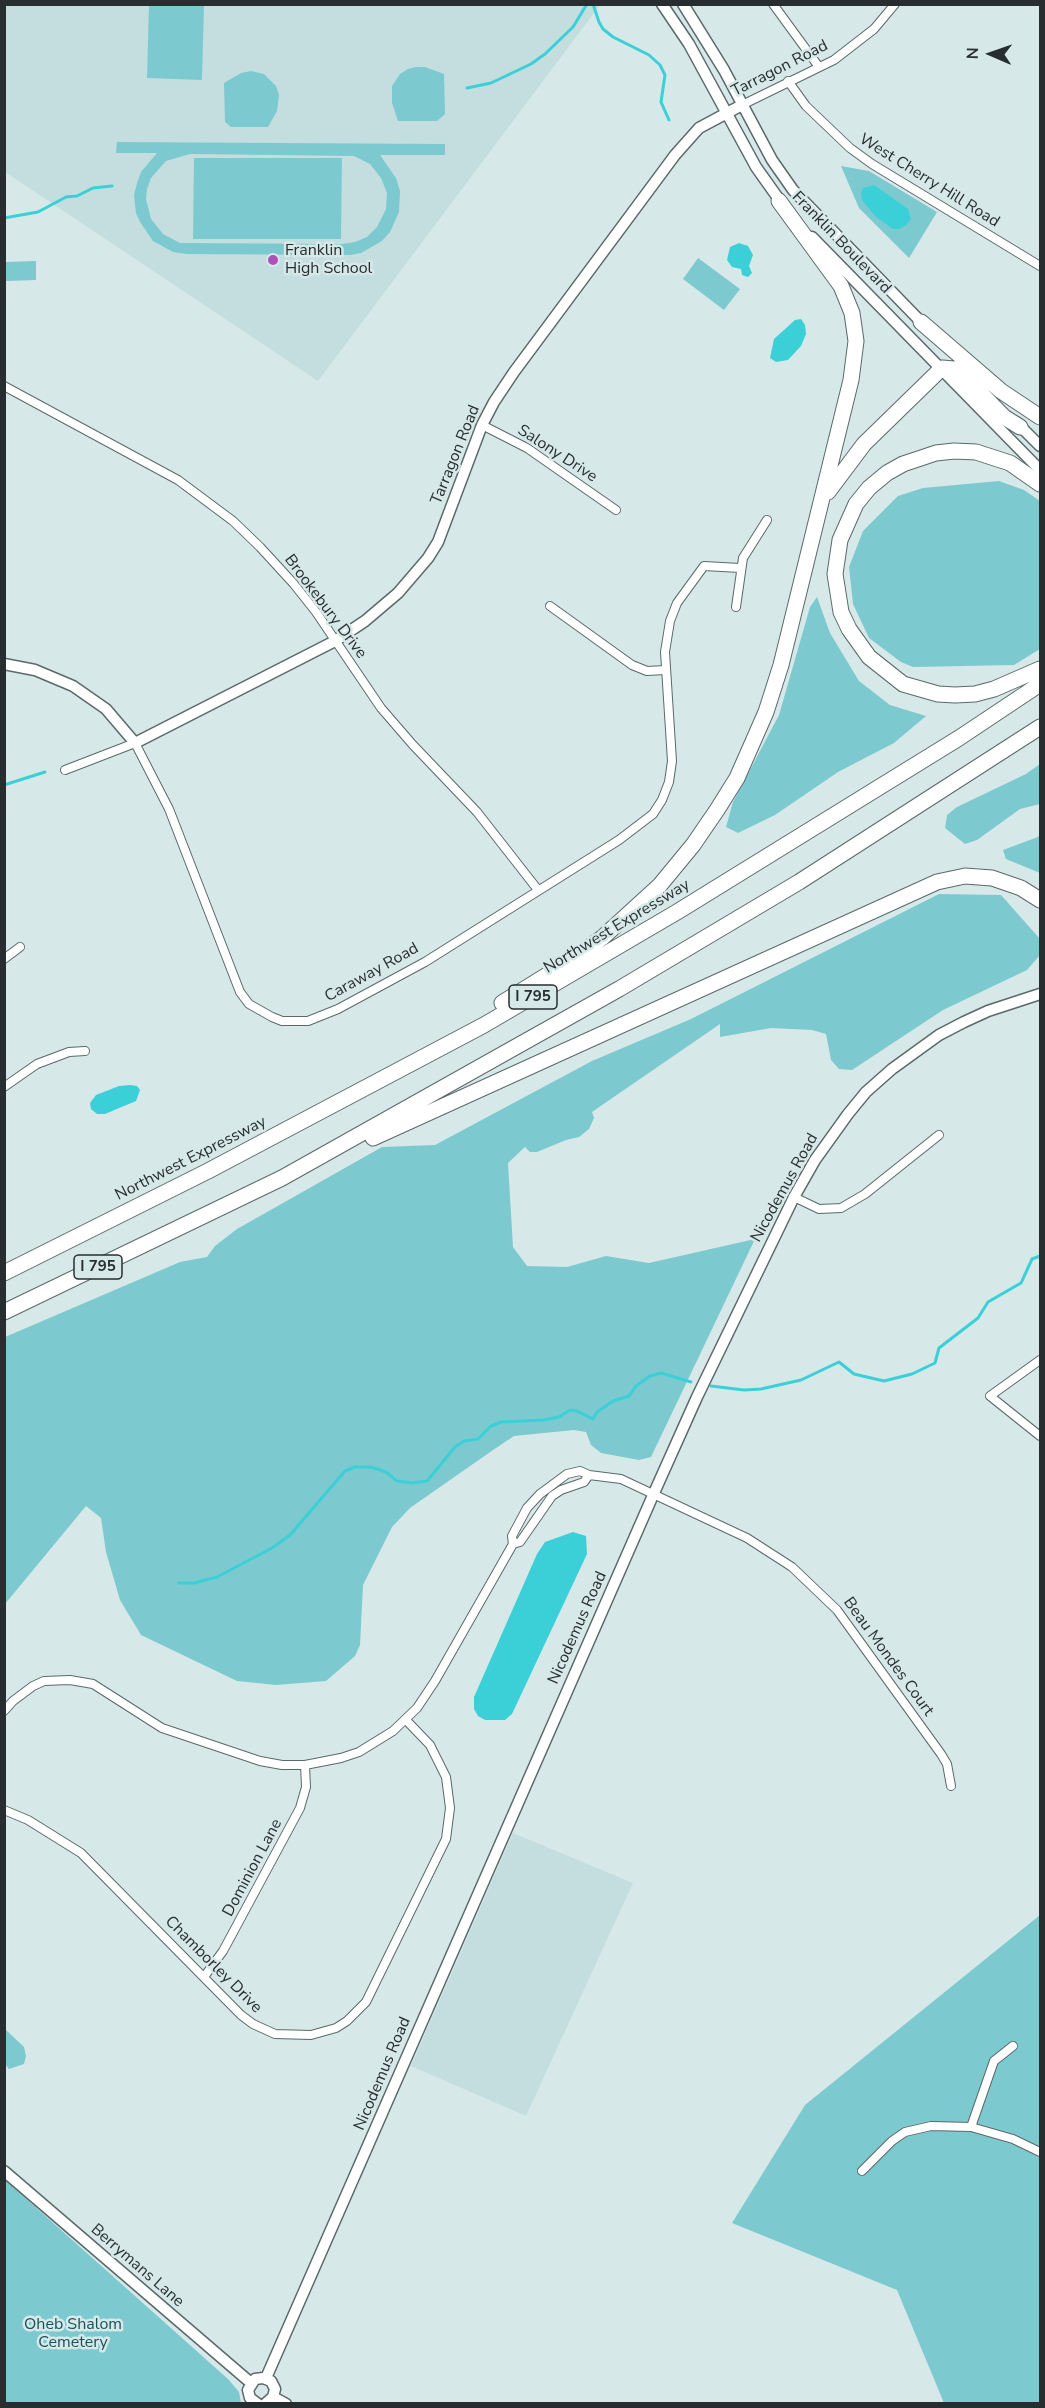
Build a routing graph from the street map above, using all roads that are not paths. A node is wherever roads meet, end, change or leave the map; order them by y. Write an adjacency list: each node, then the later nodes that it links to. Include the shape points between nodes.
1 (662, 4): 8 (street, Franklin Boulevard)
2 (684, 4): 7 (street, Franklin Boulevard)
3 (773, 4): 5 (street)
4 (895, 4): 5 (street, Tarragon Road, via 854,46)
5 (819, 67): 6 (street, Tarragon Road)
6 (788, 81): 7 (street, Tarragon Road); 10 (street, West Cherry Hill Road, via 806,106 849,148)
7 (742, 105): 8 (street, Tarragon Road); 11 (street, Franklin Boulevard, via 793,190)
8 (726, 113): 9 (street, Franklin Boulevard); 15 (street, Tarragon Road, via 699,128 675,155 514,372)
9 (779, 201): 12 (street, Franklin Boulevard); 20 (highway, via 841,286 855,326 851,381)
10 (1041, 266)
11 (921, 322): 14 (highway, via 1001,391); 16 (street, Franklin Boulevard)
12 (942, 368): 16 (highway, via 961,373 1004,417); 18 (street, Franklin Boulevard); 20 (highway, via 864,444)
13 (4, 386): 26 (street, Brookebury Drive, via 178,480 233,521 280,568)
14 (1041, 417)
15 (482, 425): 21 (street, Salony Drive, via 527,448); 26 (street, Tarragon Road, via 445,525 428,558 382,608)
16 (1020, 427): 17 (street, Franklin Boulevard)
17 (1041, 446)
18 (1041, 470)
19 (1041, 484): 28 (highway, via 1010,463 976,452 936,453 903,464 887,472 856,504 840,540 835,574 841,612 849,629 868,657 903,684 938,694 975,694)
20 (820, 505): 40 (highway, via 766,712 737,778 693,845 660,885 602,938)
21 (616, 510)
22 (767, 520): 23 (street)
23 (740, 568): 25 (street); 29 (street, Caraway Road, via 704,566 677,603 670,621)
24 (550, 606): 29 (street, via 632,665 647,672)
25 (736, 608)
26 (334, 641): 32 (street, Tarragon Road); 34 (street, Brookebury Drive, via 381,708 477,812)
27 (4, 664): 32 (street, Caraway Road, via 35,670 73,686 106,709)
28 (1041, 669)
29 (665, 670): 34 (street, Caraway Road, via 672,761 662,800 641,825)
30 (1041, 684): 40 (highway, Northwest Expressway / I 795, via 677,912)
31 (1041, 727): 43 (highway, I 795, via 893,823 619,989)
32 (135, 743): 33 (street, Tarragon Road); 34 (street, Caraway Road, via 169,809 240,992 255,1008 282,1021 308,1021 338,1009 425,962)
33 (65, 770)
34 (538, 890)
35 (1041, 900): 43 (highway, via 992,878 965,876 937,882)
36 (20, 947): 37 (street)
37 (4, 959)
38 (1041, 994): 44 (street, Nicodemus Road, via 964,1022 892,1069 848,1114)
39 (86, 1051): 41 (street, via 69,1052 37,1064)
40 (396, 1073): 45 (highway, Northwest Expressway / I 795)
41 (4, 1087)
42 (939, 1135): 44 (street, via 842,1208 819,1209)
43 (282, 1178): 46 (highway, I 795)
44 (794, 1197): 50 (street, Nicodemus Road)
45 (4, 1273)
46 (4, 1312)
47 (1040, 1362): 48 (street, via 990,1396)
48 (1041, 1436)
49 (589, 1475): 50 (street, via 621,1479); 51 (street, via 584,1482 552,1496 520,1542); 51 (street, via 567,1474 540,1494 527,1508 512,1536)
50 (654, 1493): 55 (street, Beau Mondes Court, via 756,1543 822,1593 855,1632 941,1754); 63 (street, Nicodemus Road)
51 (513, 1544): 53 (street, via 435,1681)
52 (4, 1711): 54 (street, via 39,1683 56,1679 82,1681 162,1728 190,1739 260,1761)
53 (406, 1720): 54 (street, via 359,1752); 57 (street, Chamborley Drive, via 440,1761 450,1793 449,1823 440,1855 366,2002 347,2021 323,2033 301,2037 275,2034 241,2015)
54 (305, 1765): 57 (street, Dominion Lane, via 306,1787 300,1808 223,1951)
55 (951, 1786)
56 (4, 1810): 57 (street, Chamborley Drive, via 81,1853)
57 (204, 1977)
58 (1013, 2046): 59 (street, via 994,2061)
59 (971, 2127): 60 (street, via 1014,2139); 62 (street, via 930,2126 905,2132)
60 (1041, 2152)
61 (4, 2171): 64 (street, Berrymans Lane)
62 (862, 2171)
63 (266, 2379): 64 (street); 65 (street, via 275,2389)
64 (251, 2383): 65 (street, via 249,2394)
65 (262, 2402): 66 (street)
66 (286, 2403)

